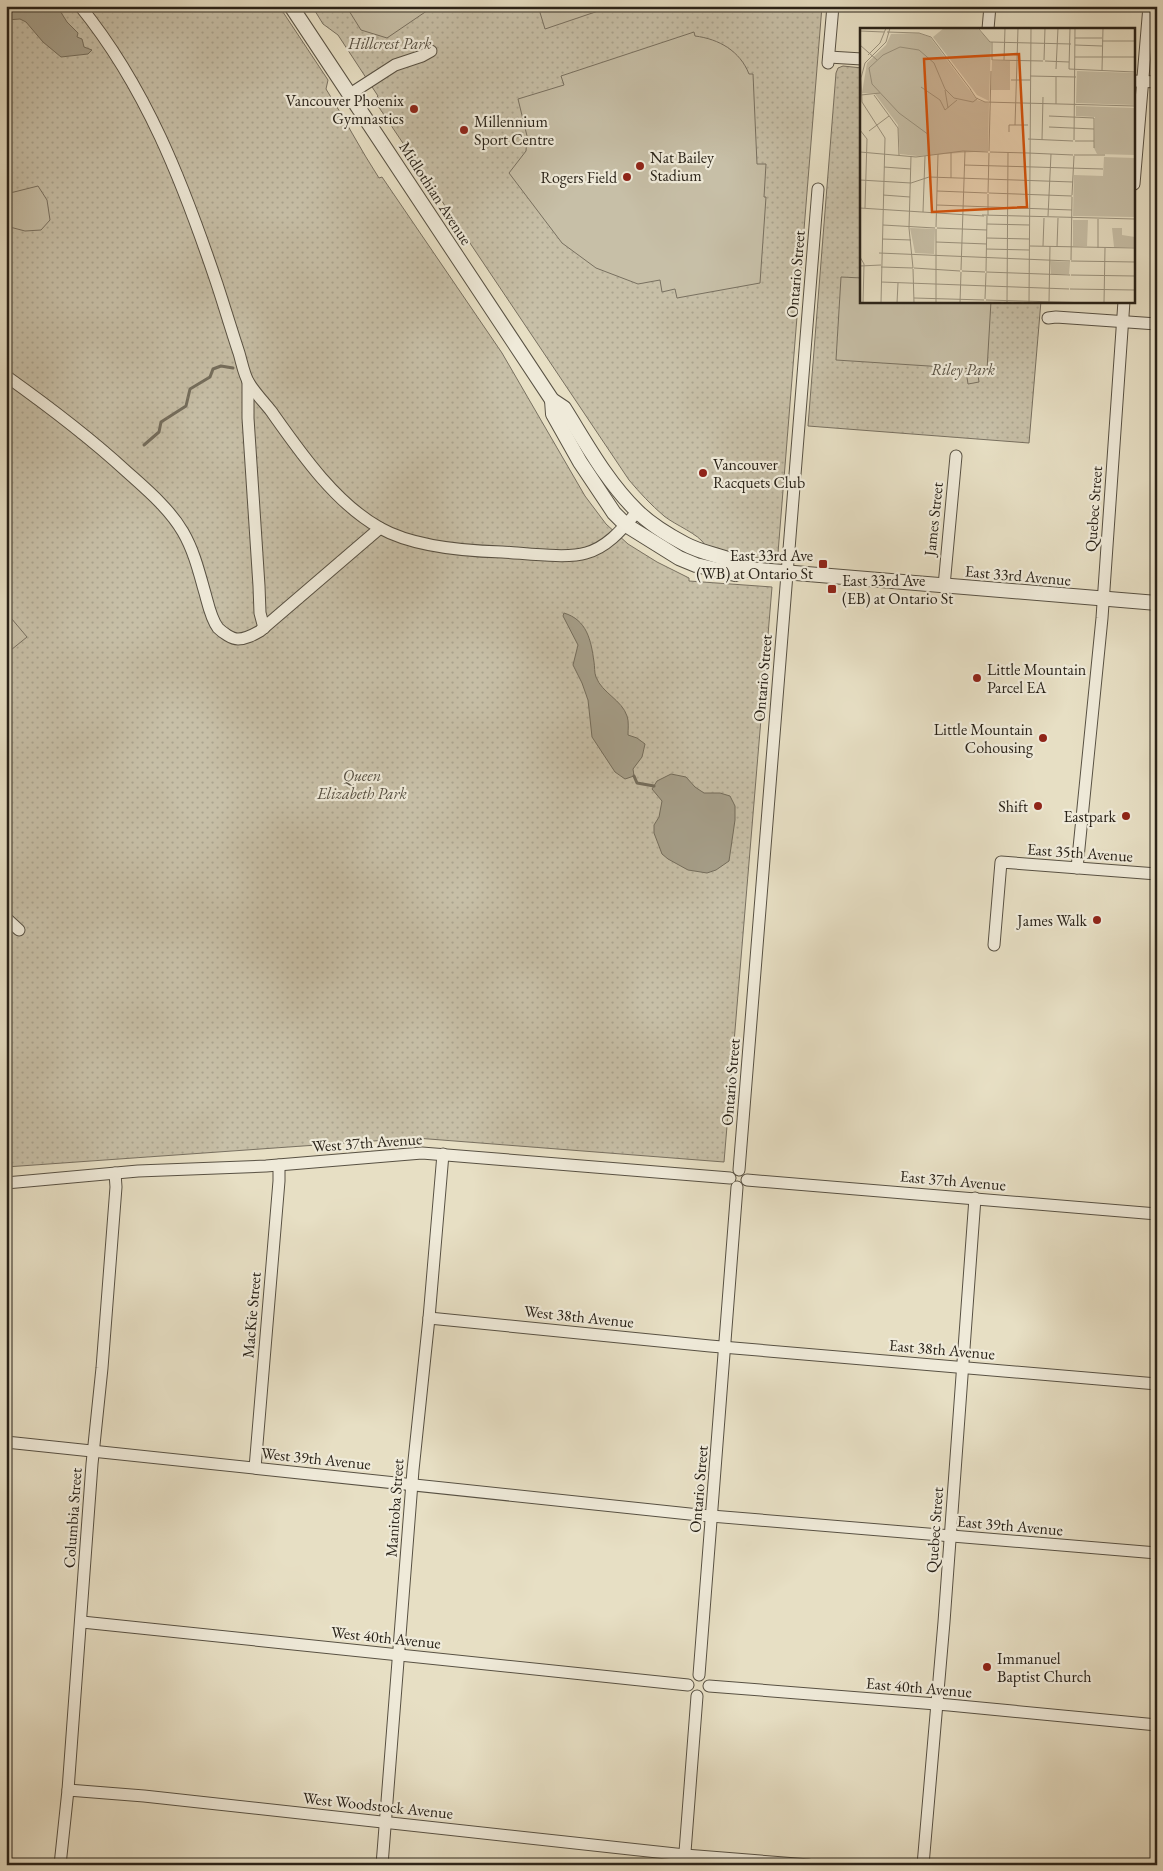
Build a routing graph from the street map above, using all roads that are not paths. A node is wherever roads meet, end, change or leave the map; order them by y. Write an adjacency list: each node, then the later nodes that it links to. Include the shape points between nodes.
1 (80, 6): 19 (street, via 122,64 165,145 205,248)
2 (291, 6): 11 (street, Midlothian Avenue)
3 (833, 6): 8 (street, via 829,60)
4 (990, 6): 6 (street)
5 (1149, 6): 9 (street)
6 (988, 28)
7 (431, 51): 11 (street, via 395,64)
8 (860, 59)
9 (1139, 81): 10 (street); 12 (street)
10 (1157, 82)
11 (350, 94): 20 (street, Midlothian Avenue)
12 (1136, 143)
13 (818, 189): 26 (street, Ontario Street)
14 (1124, 302): 16 (street, Quebec Street)
15 (1048, 318): 16 (street)
16 (1122, 321): 17 (street); 28 (street, Quebec Street)
17 (1157, 324)
18 (6, 376): 30 (street, via 93,441 170,514 188,540 210,613 218,628 238,639)
19 (248, 382): 24 (street, via 308,461 350,505); 30 (street, via 260,613)
20 (552, 400): 22 (street, Midlothian Avenue, via 564,408 617,489); 23 (street, Midlothian Avenue, via 553,414 580,462 614,513)
21 (956, 456): 27 (street, James Street)
22 (638, 512): 23 (street); 25 (street, Midlothian Avenue, via 687,545 738,562)
23 (626, 525): 24 (street, via 599,547 570,556 442,547); 25 (street, Midlothian Avenue, via 678,558 696,565 735,574)
24 (380, 528): 30 (street)
25 (748, 570): 26 (street, East 33rd Avenue)
26 (787, 573): 27 (street, East 33rd Avenue); 38 (street, Ontario Street)
27 (944, 586): 28 (street, East 33rd Avenue)
28 (1103, 599): 29 (street, East 33rd Avenue); 31 (street, Quebec Street)
29 (1157, 604)
30 (264, 628)
31 (1077, 868): 32 (street, East 35th Avenue); 35 (street, East 35th Avenue, via 1001,862)
32 (1157, 874)
33 (6, 918): 34 (street)
34 (19, 930)
35 (994, 945)
36 (443, 1154): 37 (street, West 37th Avenue, via 363,1156); 40 (street, West 37th Avenue); 46 (street, Manitoba Street)
37 (279, 1165): 39 (street, West 37th Avenue); 52 (street, MacKie Street)
38 (739, 1170): 40 (street, via 732,1172); 41 (street, via 745,1173)
39 (115, 1173): 42 (street, West 37th Avenue); 51 (street, Columbia Street)
40 (730, 1178): 43 (street)
41 (747, 1180): 43 (street); 44 (street, East 37th Avenue)
42 (6, 1183)
43 (738, 1187): 47 (street, Ontario Street)
44 (975, 1198): 45 (street, East 37th Avenue); 48 (street, Quebec Street)
45 (1157, 1214)
46 (429, 1318): 47 (street, West 38th Avenue); 53 (street, Manitoba Street)
47 (725, 1347): 48 (street, East 38th Avenue); 54 (street, Ontario Street)
48 (962, 1367): 49 (street, East 38th Avenue); 55 (street, Quebec Street)
49 (1157, 1384)
50 (6, 1442): 51 (street, West 39th Avenue)
51 (93, 1451): 52 (street, West 39th Avenue); 57 (street, Columbia Street)
52 (255, 1468): 53 (street, West 39th Avenue)
53 (412, 1484): 54 (street, West 39th Avenue); 58 (street, Manitoba Street)
54 (712, 1516): 55 (street, East 39th Avenue); 59 (street, Ontario Street)
55 (950, 1537): 56 (street, East 39th Avenue); 63 (street, Quebec Street)
56 (1157, 1553)
57 (82, 1622): 58 (street, West 40th Avenue); 65 (street, Columbia Street)
58 (398, 1654): 60 (street, West 40th Avenue); 66 (street, Manitoba Street)
59 (699, 1674): 60 (street, via 691,1677); 61 (street)
60 (688, 1685): 62 (street, via 690,1692)
61 (709, 1686): 62 (street, via 705,1693); 63 (street, East 40th Avenue)
62 (697, 1696): 67 (street)
63 (936, 1704): 64 (street, East 40th Avenue); 71 (street, Quebec Street)
64 (1157, 1725)
65 (68, 1790): 66 (street, West Woodstock Avenue); 68 (street, Columbia Street)
66 (385, 1822): 67 (street, West Woodstock Avenue); 69 (street, Manitoba Street)
67 (685, 1860): 70 (street, West Woodstock Avenue)
68 (60, 1865)
69 (382, 1865)
70 (809, 1865)
71 (923, 1865)

